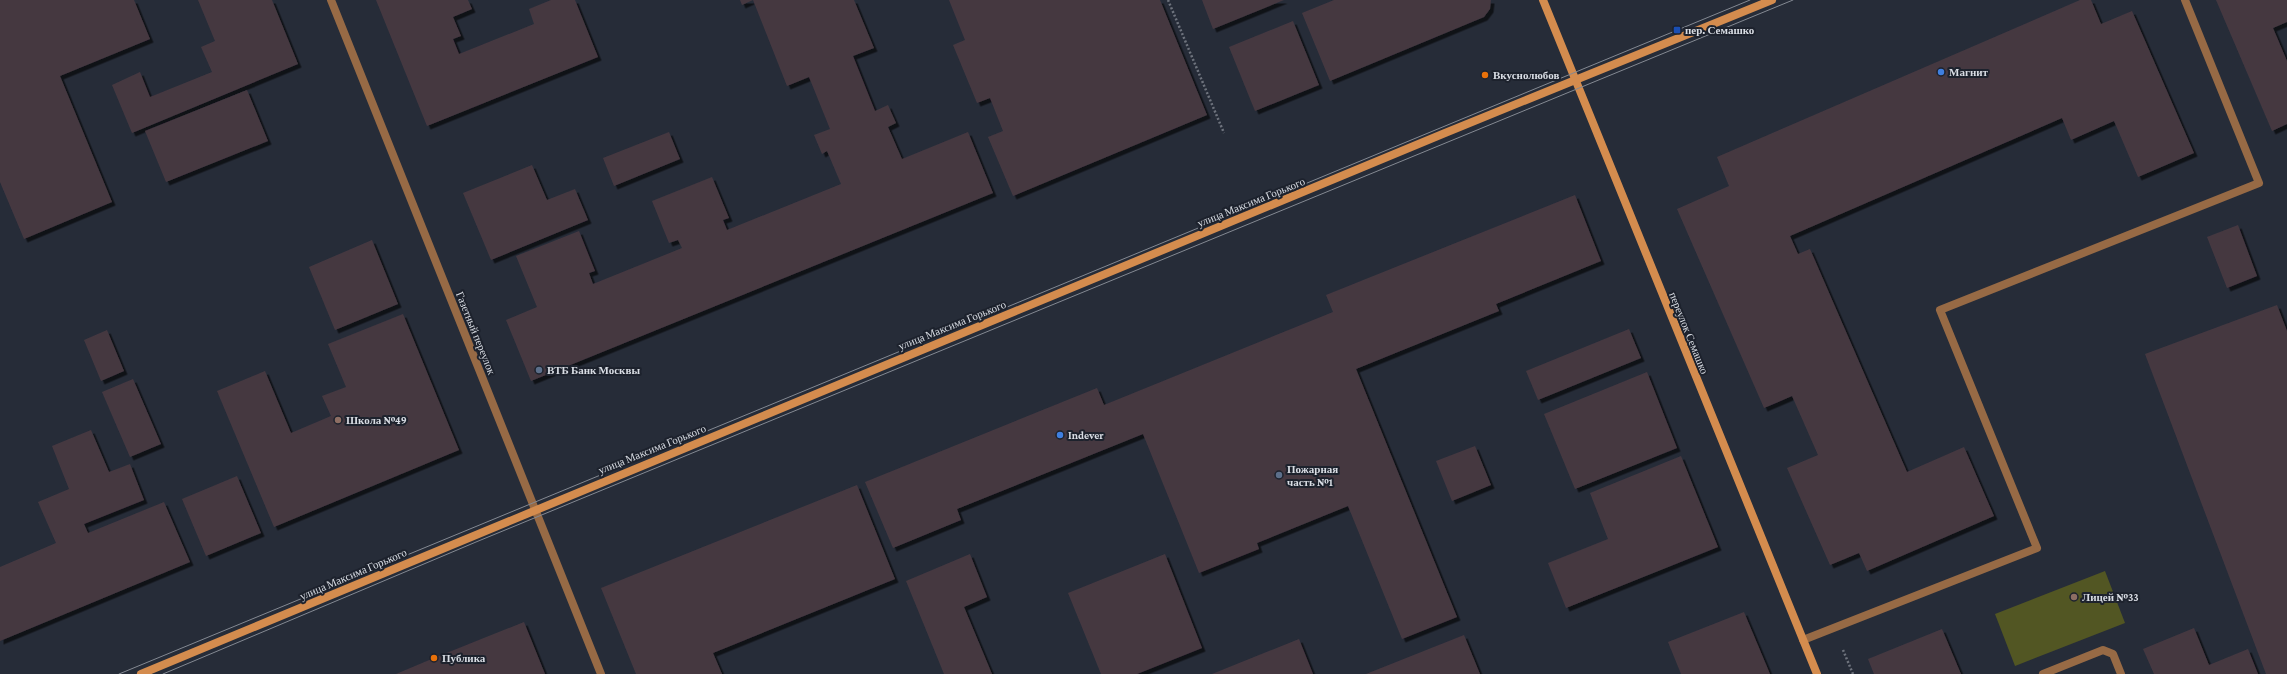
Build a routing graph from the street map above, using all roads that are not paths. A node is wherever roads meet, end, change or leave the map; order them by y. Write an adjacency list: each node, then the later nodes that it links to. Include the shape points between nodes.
1 (330, 0): 6 (street, Газетный переулок)
2 (1543, 0): 5 (main road, переулок Семашко)
3 (1772, 0): 5 (main road, улица Максима Горького)
4 (2185, 0): 7 (street, via 2259,183 1940,310 2037,548)
5 (1574, 80): 6 (main road, улица Максима Горького); 7 (main road, переулок Семашко)
6 (534, 510): 8 (main road, улица Максима Горького); 9 (street, Газетный переулок)
7 (1803, 640): 10 (main road, переулок Семашко)
8 (140, 674)
9 (601, 674)
10 (1817, 674)
11 (2043, 674): 12 (street, via 2103,650 2113,654)
12 (2121, 674)

